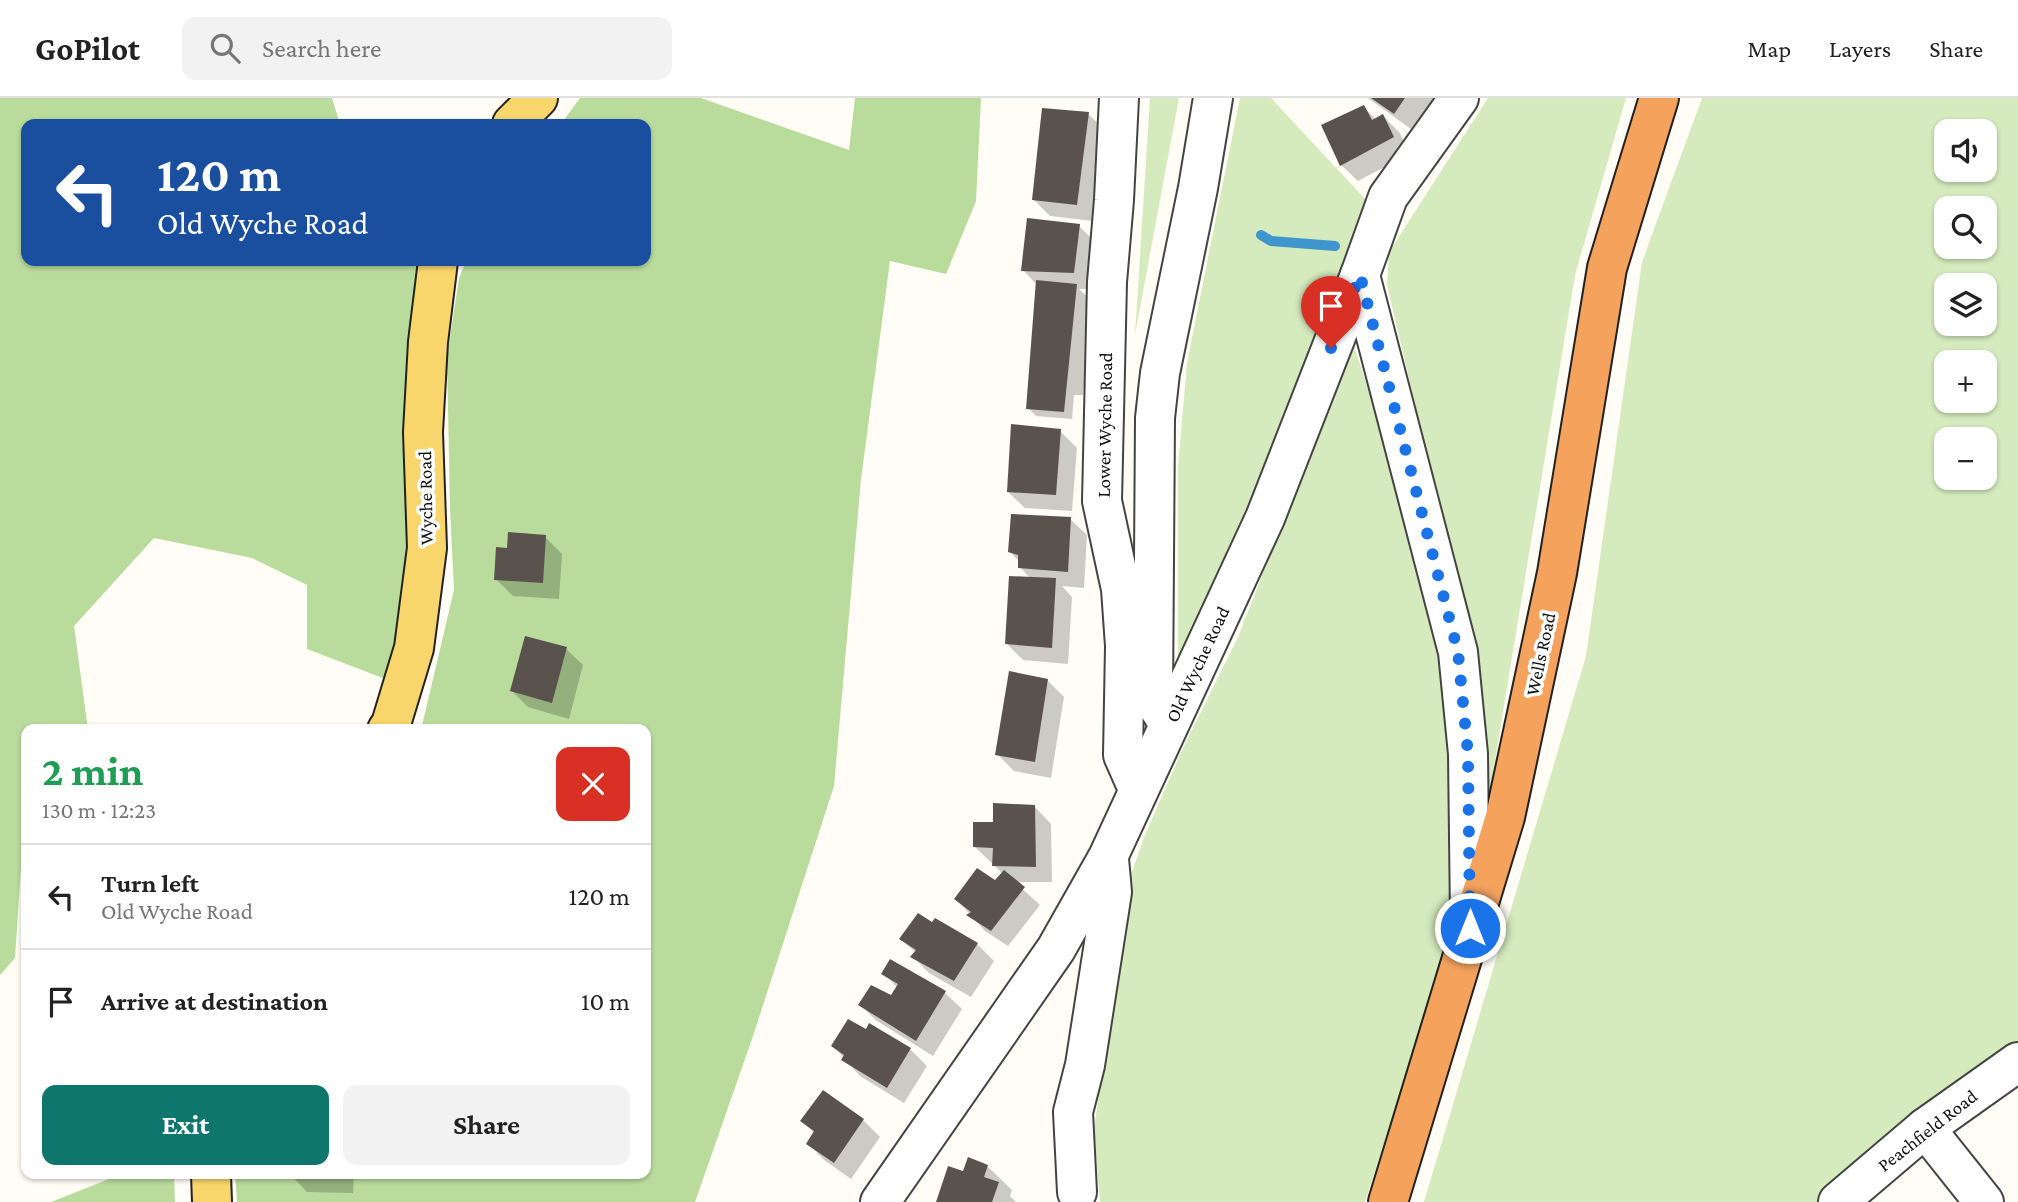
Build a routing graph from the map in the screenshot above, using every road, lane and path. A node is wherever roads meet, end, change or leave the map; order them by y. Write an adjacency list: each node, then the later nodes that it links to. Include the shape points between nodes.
1 (538, 98): 6 (main road)
2 (1119, 98): 11 (street, Lower Wyche Road, via 1107,282 1102,501 1121,589 1123,755)
3 (1213, 98): 10 (street, via 1155,418 1153,699)
4 (1460, 98): 8 (street, Old Wyche Road, via 1388,197)
5 (1658, 98): 13 (highway, Wells Road, via 1607,268 1558,573 1505,817)
6 (517, 119)
7 (437, 266): 9 (main road, Wyche Road, via 423,432 426,548 414,648)
8 (1360, 275): 10 (street, Old Wyche Road, via 1265,518); 13 (street, via 1458,652 1468,754)
9 (391, 724)
10 (1169, 724): 11 (street, Old Wyche Road)
11 (1138, 789): 12 (street, Old Wyche Road)
12 (1108, 856): 17 (street, via 1112,892 1085,1065 1073,1112); 19 (street, Old Wyche Road, via 1056,949)
13 (1470, 928): 20 (highway, Wells Road)
14 (2018, 1062): 15 (street, Peachfield Road)
15 (1925, 1128): 21 (street, Peachfield Road); 22 (street)
16 (211, 1179): 18 (main road)
17 (1077, 1192)
18 (212, 1202)
19 (880, 1202)
20 (1388, 1202)
21 (1838, 1202)
22 (1984, 1202)

